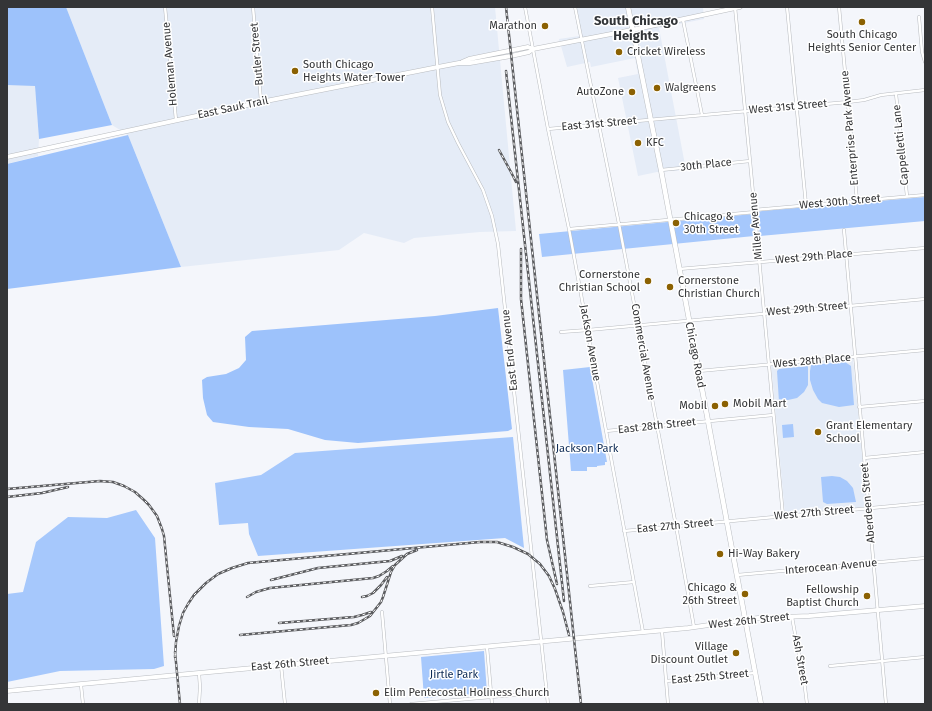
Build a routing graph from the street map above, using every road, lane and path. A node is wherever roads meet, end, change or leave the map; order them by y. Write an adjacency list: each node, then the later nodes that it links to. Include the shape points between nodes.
1 (165, 7): 25 (street, Holeman Avenue)
2 (253, 7): 19 (street, Butler Street)
3 (432, 7): 16 (street, East End Avenue)
4 (525, 7): 14 (street, Jackson Avenue)
5 (575, 7): 13 (street, Commercial Avenue)
6 (628, 7): 12 (main road, Chicago Road)
7 (737, 7): 11 (street, East Sauk Trail); 22 (street, Miller Avenue)
8 (787, 7): 21 (street)
9 (839, 7): 20 (street, Enterprise Park Avenue)
10 (919, 17): 15 (street)
11 (683, 20): 12 (street, East Sauk Trail); 23 (street)
12 (632, 30): 13 (street, East Sauk Trail); 24 (main road, Chicago Road)
13 (582, 40): 14 (street, East Sauk Trail); 26 (street, Commercial Avenue)
14 (533, 49): 16 (street, East Sauk Trail, via 529,52 510,53 470,63); 27 (street, Jackson Avenue)
15 (925, 62)
16 (438, 67): 19 (street, East Sauk Trail); 83 (street, East End Avenue, via 440,96 448,122 482,190 492,216 498,244)
17 (925, 90): 18 (street, West 31st Street)
18 (896, 94): 20 (street, West 31st Street); 32 (street, Cappelletti Lane)
19 (261, 102): 25 (street, East Sauk Trail)
20 (848, 102): 21 (street, West 31st Street); 33 (street, Enterprise Park Avenue)
21 (797, 106): 22 (street, West 31st Street); 34 (street)
22 (745, 111): 23 (street, West 31st Street); 29 (street, Miller Avenue)
23 (702, 115): 24 (street, West 31st Street)
24 (650, 119): 26 (street, East 31st Street); 30 (main road, Chicago Road)
25 (176, 120): 28 (street, East Sauk Trail)
26 (599, 124): 27 (street, East 31st Street); 37 (street, Commercial Avenue)
27 (548, 129): 38 (street, Jackson Avenue)
28 (7, 157)
29 (750, 161): 30 (street, 30th Place); 35 (street, Miller Avenue)
30 (661, 170): 36 (main road, Chicago Road)
31 (925, 195): 32 (street, West 30th Street)
32 (906, 196): 33 (street, West 30th Street)
33 (857, 201): 34 (street, West 30th Street)
34 (806, 205): 35 (street, West 30th Street)
35 (755, 211): 36 (street, West 30th Street); 42 (street, Miller Avenue)
36 (670, 219): 37 (street, West 30th Street); 43 (main road, Chicago Road)
37 (620, 224): 38 (street, West 30th Street); 48 (street, Commercial Avenue)
38 (569, 229): 49 (street, Jackson Avenue)
39 (844, 230): 41 (street, Aberdeen Street)
40 (925, 248): 41 (street, West 29th Place)
41 (846, 254): 42 (street, West 29th Place); 45 (street, Aberdeen Street)
42 (759, 262): 43 (street, West 29th Place); 46 (street, Miller Avenue)
43 (679, 269): 47 (main road, Chicago Road)
44 (925, 299): 45 (street, West 29th Street)
45 (850, 305): 46 (street, West 29th Street); 52 (street, Aberdeen Street)
46 (764, 313): 47 (street, West 29th Street); 53 (street, Miller Avenue)
47 (688, 320): 48 (street, West 29th Street); 54 (main road, Chicago Road)
48 (638, 325): 49 (street, West 29th Street); 59 (street, Commercial Avenue)
49 (588, 330): 50 (street, West 29th Street); 60 (street, Jackson Avenue)
50 (561, 332)
51 (925, 350): 52 (street, West 28th Place)
52 (855, 357): 53 (street, West 28th Place); 56 (street, Aberdeen Street)
53 (769, 364): 54 (street, West 28th Place); 57 (street, Miller Avenue)
54 (698, 371): 58 (main road, Chicago Road)
55 (925, 401): 56 (street)
56 (860, 407): 62 (street, Aberdeen Street)
57 (773, 415): 58 (street, East 28th Street); 65 (street, Miller Avenue)
58 (708, 421): 59 (street, East 28th Street); 66 (main road, Chicago Road)
59 (657, 426): 60 (street, East 28th Street); 67 (street, Commercial Avenue)
60 (606, 431): 68 (street, Jackson Avenue)
61 (925, 452): 62 (street)
62 (864, 458): 64 (street, Aberdeen Street)
63 (925, 503): 64 (street, West 27th Street)
64 (869, 508): 65 (street, West 27th Street); 70 (street, Aberdeen Street)
65 (783, 516): 66 (street, West 27th Street)
66 (726, 521): 67 (street, East 27th Street); 71 (main road, Chicago Road)
67 (676, 526): 68 (street, East 27th Street); 79 (street, Commercial Avenue)
68 (624, 531): 72 (street, Jackson Avenue)
69 (925, 558): 70 (street, Interocean Avenue)
70 (874, 562): 71 (street, Interocean Avenue); 75 (street, Aberdeen Street)
71 (737, 575): 78 (main road, Chicago Road)
72 (634, 582): 73 (street); 81 (street, Jackson Avenue)
73 (590, 586)
74 (925, 606): 75 (street, West 26th Street)
75 (878, 610): 77 (street, West 26th Street); 87 (street, Aberdeen Street)
76 (382, 612): 85 (street)
77 (792, 617): 78 (street, West 26th Street); 106 (street, Ash Street)
78 (745, 620): 79 (street, West 26th Street); 91 (main road, Chicago Road)
79 (694, 627): 80 (street, West 26th Street)
80 (662, 630): 81 (street, West 26th Street); 92 (street)
81 (643, 632): 82 (street, West 26th Street)
82 (574, 638): 83 (street, East 26th Street)
83 (542, 641): 84 (street, East 26th Street); 95 (street, East End Avenue)
84 (487, 646): 85 (street, East 26th Street); 96 (street)
85 (386, 656): 88 (street, East 26th Street); 100 (street)
86 (925, 657): 87 (street)
87 (882, 661): 89 (street); 107 (street, Aberdeen Street)
88 (281, 665): 90 (street, East 26th Street); 99 (street)
89 (830, 666)
90 (199, 673): 93 (street, East 26th Street); 98 (street)
91 (755, 673): 92 (street, East 25th Street); 105 (main road, Chicago Road)
92 (666, 681): 104 (street)
93 (81, 685): 94 (street, East 26th Street); 97 (street)
94 (7, 691)
95 (547, 692): 96 (street); 103 (street, East End Avenue)
96 (492, 698): 101 (street); 102 (street)
97 (83, 704)
98 (199, 704)
99 (285, 704)
100 (390, 704)
101 (411, 704)
102 (492, 704)
103 (548, 704)
104 (668, 704)
105 (760, 704)
106 (807, 704)
107 (886, 704)

